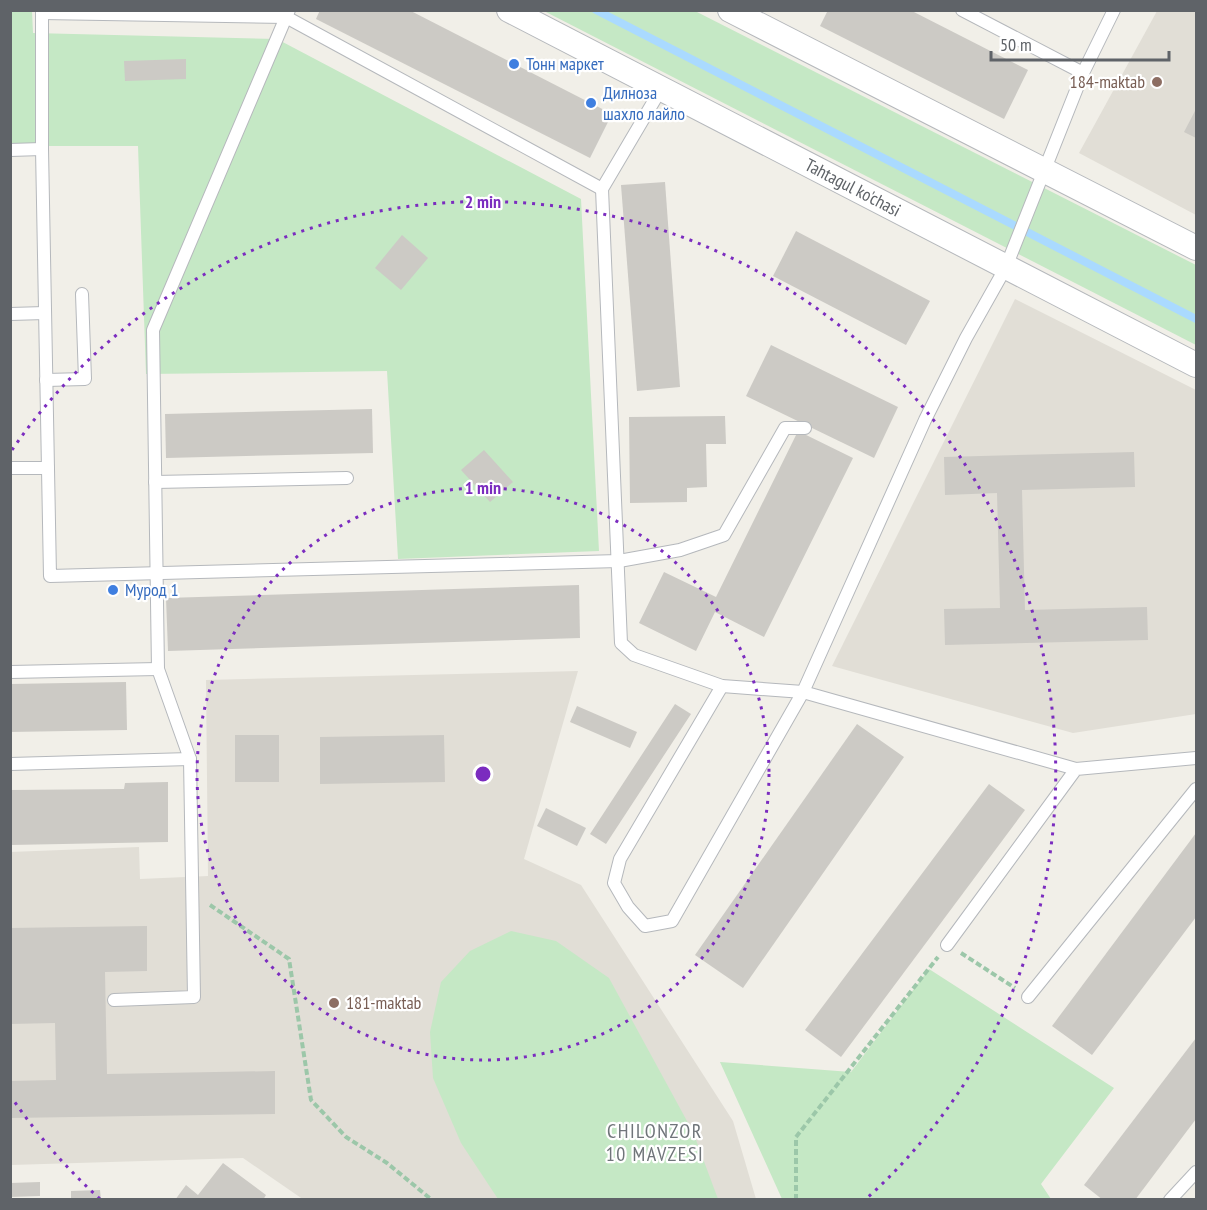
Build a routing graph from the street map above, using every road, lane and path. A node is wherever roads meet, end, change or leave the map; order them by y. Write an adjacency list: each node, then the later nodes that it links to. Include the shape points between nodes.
1 (509, 10): 8 (street, Tahtagul ko'chasi)
2 (730, 10): 11 (street)
3 (962, 10): 7 (lane)
4 (1114, 10): 7 (lane)
5 (42, 12): 6 (lane); 9 (lane)
6 (288, 14): 12 (lane); 24 (lane, via 153,330)
7 (1083, 73): 11 (lane)
8 (661, 89): 12 (lane); 14 (street, Tahtagul ko'chasi)
9 (42, 149): 10 (lane); 16 (lane)
10 (10, 150)
11 (1043, 171): 13 (street); 14 (lane)
12 (602, 189): 25 (lane)
13 (1197, 248)
14 (1006, 267): 18 (street, Tahtagul ko'chasi); 30 (lane, via 925,420)
15 (82, 294): 19 (lane, via 85,379)
16 (45, 313): 17 (lane); 19 (lane)
17 (10, 314)
18 (1197, 365)
19 (46, 380): 22 (lane)
20 (805, 428): 25 (lane, via 785,428 724,535 680,550)
21 (10, 468): 22 (lane)
22 (48, 468): 26 (lane, via 50,576)
23 (347, 478): 24 (lane)
24 (155, 482): 26 (lane)
25 (619, 561): 26 (lane); 29 (lane, via 621,643 634,655)
26 (156, 574): 27 (lane)
27 (158, 669): 28 (lane); 32 (lane)
28 (10, 672)
29 (722, 686): 30 (lane); 30 (lane, via 620,859 614,883 645,926 672,921)
30 (803, 692): 34 (lane)
31 (1197, 758): 34 (lane)
32 (190, 759): 33 (lane); 36 (lane)
33 (10, 764)
34 (1076, 769): 37 (lane)
35 (1197, 789): 38 (lane)
36 (192, 893): 39 (lane, via 194,997); 41 (path, via 289,959 311,1100 346,1137 387,1163)
37 (947, 945): 38 (path); 42 (path, via 796,1137)
38 (1028, 997)
39 (114, 1000)
40 (1197, 1172): 43 (lane)
41 (432, 1200)
42 (796, 1200)
43 (1170, 1200)

